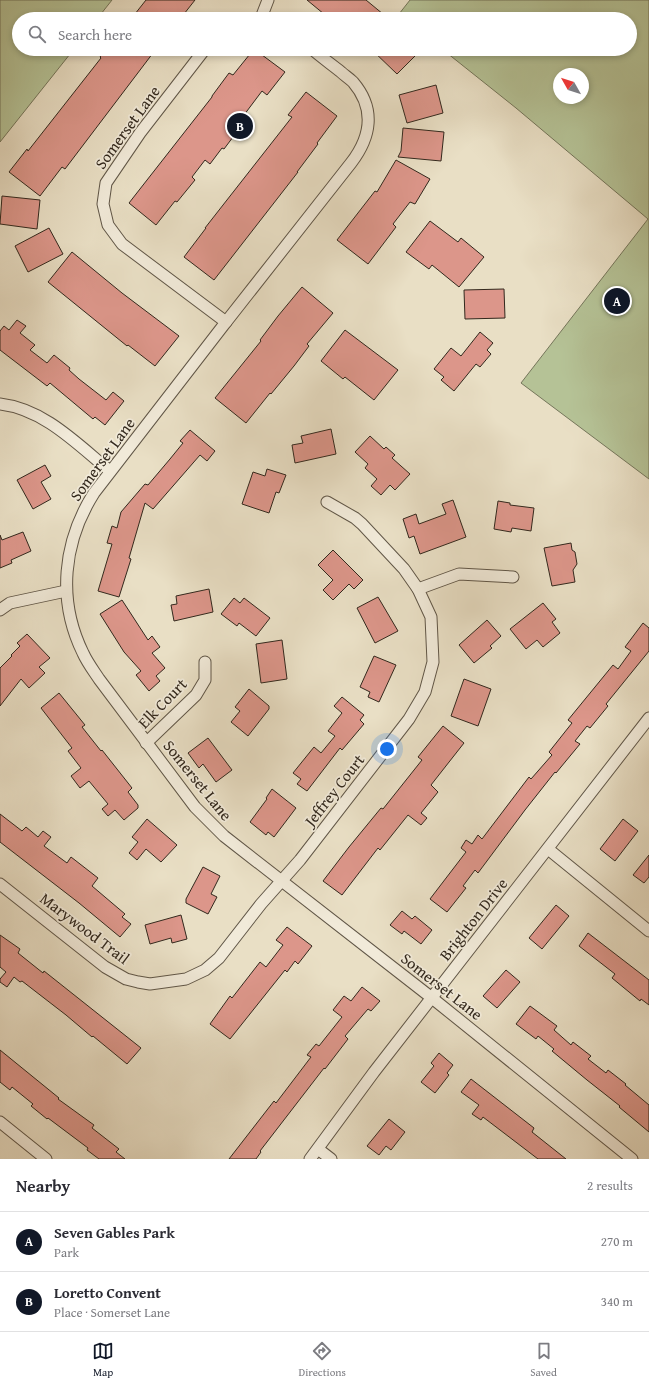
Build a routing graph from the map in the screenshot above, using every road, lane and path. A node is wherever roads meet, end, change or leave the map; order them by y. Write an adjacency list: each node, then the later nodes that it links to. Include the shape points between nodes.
1 (268, 0): 2 (street)
2 (262, 12)
3 (200, 56): 5 (street, Somerset Lane, via 106,182 103,204 108,225 122,244)
4 (320, 56): 5 (street, Somerset Lane, via 352,82 364,99 368,118 367,134 352,164)
5 (226, 322): 7 (street, Somerset Lane)
6 (0, 404): 7 (street, via 23,409 44,419)
7 (110, 471): 11 (street, Somerset Lane, via 80,518 69,553)
8 (327, 502): 10 (street, Jeffrey Court, via 362,524 404,569)
9 (513, 577): 10 (street, via 459,574)
10 (418, 589): 17 (street, Jeffrey Court, via 431,617 432,662 425,692 409,719)
11 (66, 591): 12 (street, via 10,603); 15 (street, Somerset Lane, via 73,627 82,652)
12 (0, 610)
13 (205, 662): 15 (street, Elk Court, via 205,680 196,695)
14 (649, 718): 16 (street, Brighton Drive)
15 (146, 743): 17 (street, Somerset Lane, via 208,822)
16 (548, 849): 19 (street); 20 (street, Brighton Drive)
17 (281, 881): 18 (street, Marywood Trail, via 219,958 205,970 186,979 150,984 126,979 105,967); 20 (street, Somerset Lane)
18 (0, 884)
19 (649, 931)
20 (432, 998): 22 (street, Brighton Drive); 26 (street, Somerset Lane)
21 (0, 1122): 23 (street)
22 (318, 1149): 24 (street, Brighton Drive); 25 (street)
23 (46, 1159)
24 (310, 1159)
25 (330, 1159)
26 (632, 1159)

